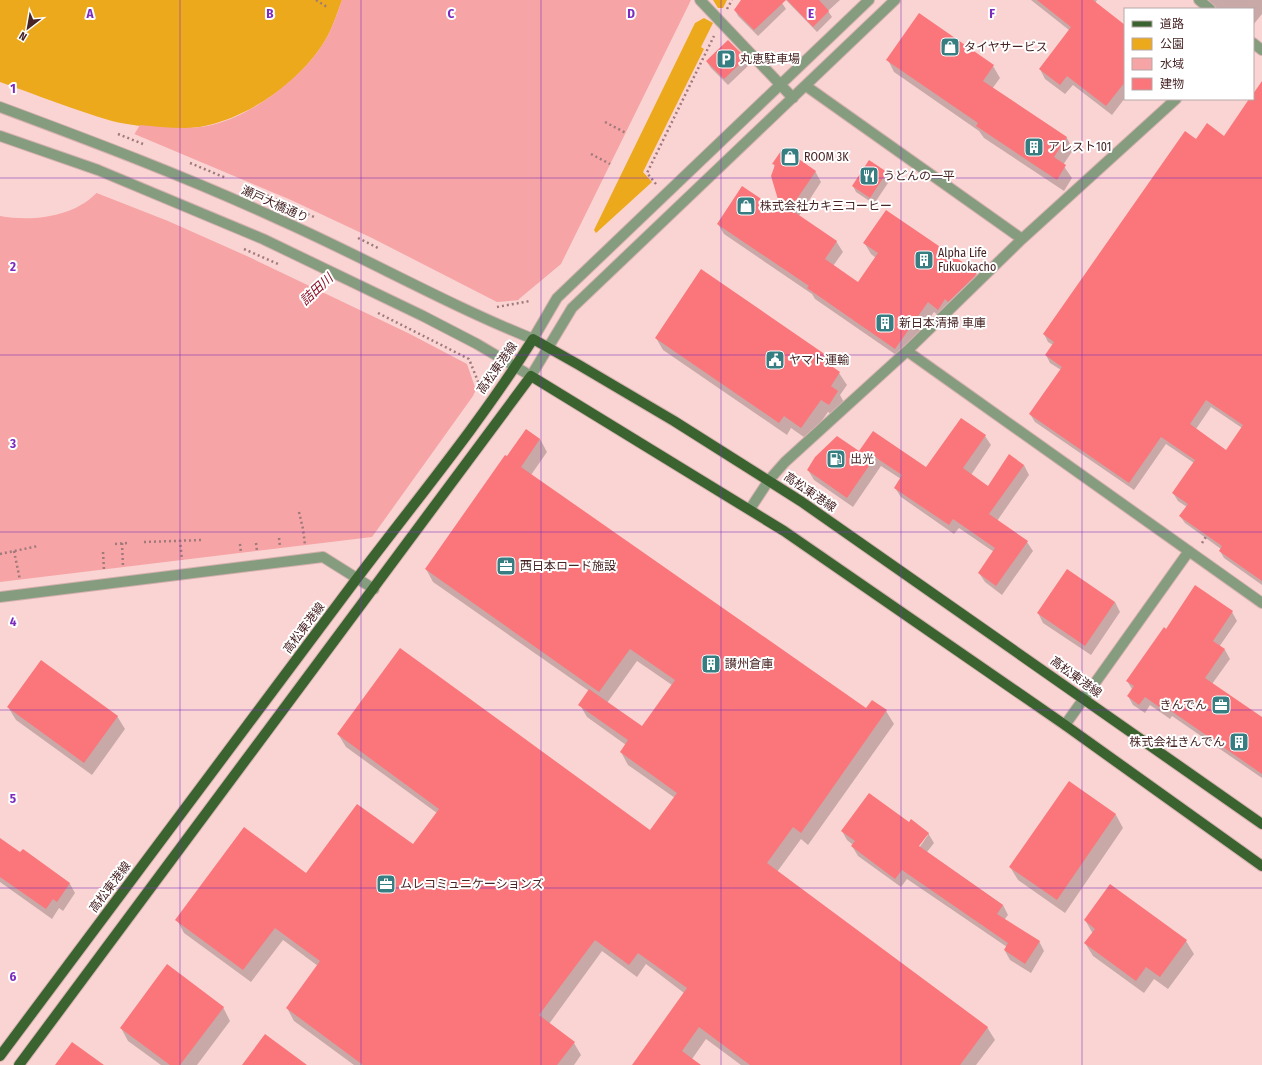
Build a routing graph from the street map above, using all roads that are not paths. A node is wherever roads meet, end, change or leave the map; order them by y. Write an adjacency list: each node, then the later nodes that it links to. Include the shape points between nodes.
1 (700, 0): 8 (street)
2 (869, 0): 8 (street)
3 (895, 0): 9 (street)
4 (1199, 0): 5 (street)
5 (1209, 8)
6 (1254, 44): 7 (street)
7 (1262, 50)
8 (780, 84): 10 (street); 15 (street, via 556,298)
9 (806, 86): 10 (street); 14 (street)
10 (792, 98): 16 (street, via 572,308)
11 (1175, 100): 14 (street)
12 (0, 107): 15 (street, 瀬戸大橋通り, via 114,149 278,218)
13 (0, 136): 18 (street, via 98,170 188,206 343,276 470,340)
14 (1022, 239): 17 (street)
15 (533, 339): 16 (main road, 高松東港線); 18 (main road, 高松東港線)
16 (547, 348): 19 (street); 20 (main road, 高松東港線, via 593,373)
17 (907, 352): 20 (street, via 785,462); 22 (street)
18 (516, 367): 19 (street); 23 (main road, 高松東港線)
19 (531, 376): 21 (main road); 24 (main road)
20 (769, 480): 21 (street); 27 (main road, 高松東港線)
21 (750, 509): 28 (main road)
22 (1189, 550): 26 (street); 27 (street)
23 (357, 578): 24 (street); 25 (street, via 323,557); 31 (main road, 高松東港線)
24 (374, 589): 32 (main road)
25 (0, 597)
26 (1262, 602)
27 (1084, 698): 28 (street); 29 (main road, 高松東港線)
28 (1065, 725): 30 (main road)
29 (1262, 824)
30 (1262, 866)
31 (0, 1056)
32 (19, 1065)

